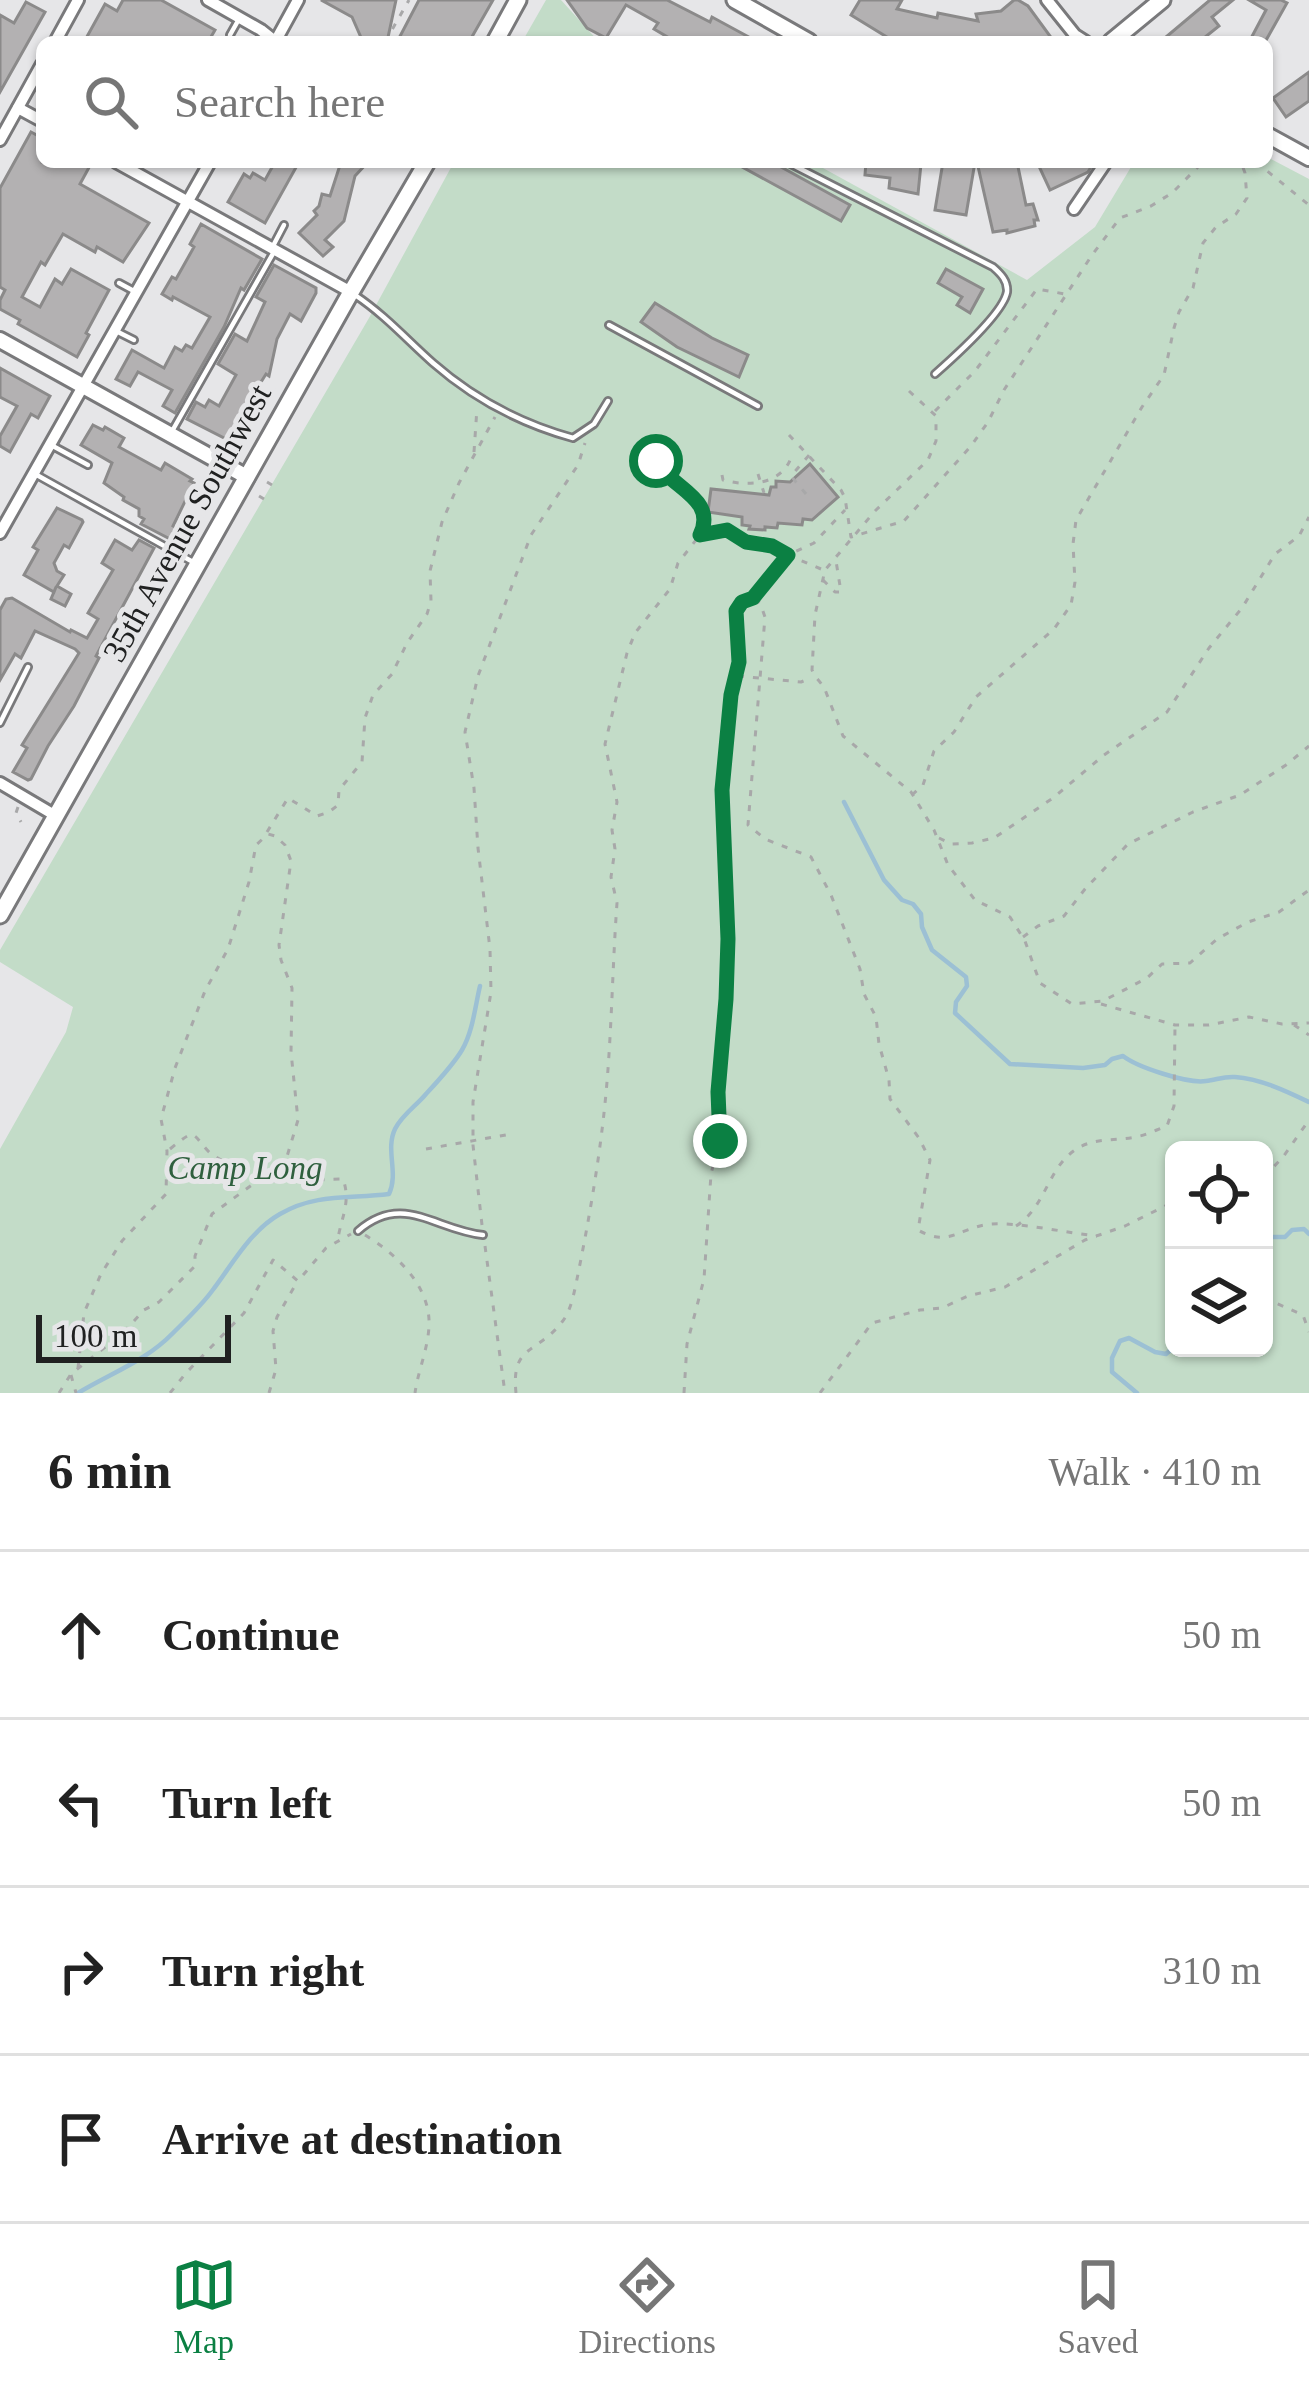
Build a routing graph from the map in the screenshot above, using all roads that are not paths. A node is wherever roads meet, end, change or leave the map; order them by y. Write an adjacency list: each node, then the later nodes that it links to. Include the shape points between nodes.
1 (78, 0): 10 (street)
2 (298, 0): 12 (street)
3 (518, 0): 13 (main road)
4 (735, 0): 14 (main road)
5 (1047, 0): 15 (street)
6 (1162, 0): 16 (main road)
7 (212, 1): 8 (street)
8 (239, 18): 9 (lane); 11 (street)
9 (230, 34)
10 (58, 36)
11 (266, 36)
12 (278, 36)
13 (498, 36)
14 (798, 36)
15 (1078, 36)
16 (1118, 36)
17 (36, 83): 18 (street)
18 (18, 108): 19 (street); 21 (street)
19 (36, 118)
20 (1273, 138): 22 (street)
21 (0, 140)
22 (1309, 158)
23 (127, 168): 28 (street)
24 (206, 168): 28 (street)
25 (423, 168): 33 (main road, 35th Avenue Southwest)
26 (799, 168): 39 (lane, via 1003,277 1004,299)
27 (1102, 168): 29 (street)
28 (188, 202): 31 (street); 34 (street)
29 (1074, 209)
30 (284, 225): 31 (lane)
31 (273, 249): 33 (street); 43 (lane)
32 (119, 283): 34 (lane)
33 (351, 292): 41 (lane, via 499,409 573,438); 47 (main road, 35th Avenue Southwest)
34 (137, 293): 36 (street)
35 (609, 325): 42 (lane)
36 (116, 331): 38 (lane); 40 (street)
37 (0, 340): 40 (street)
38 (134, 340)
39 (934, 374)
40 (85, 387): 43 (street); 44 (street)
41 (608, 401)
42 (758, 406)
43 (170, 434): 47 (street)
44 (51, 445): 45 (lane); 46 (street)
45 (88, 465)
46 (34, 474): 48 (street); 49 (lane)
47 (247, 477): 49 (main road, 35th Avenue Southwest)
48 (0, 533)
49 (198, 564): 53 (main road, 35th Avenue Southwest)
50 (28, 667): 51 (lane)
51 (0, 723)
52 (0, 784): 53 (street)
53 (56, 816): 54 (main road, 35th Avenue Southwest)
54 (0, 915)
55 (358, 1231): 56 (lane, via 397,1212)
56 (484, 1235)

